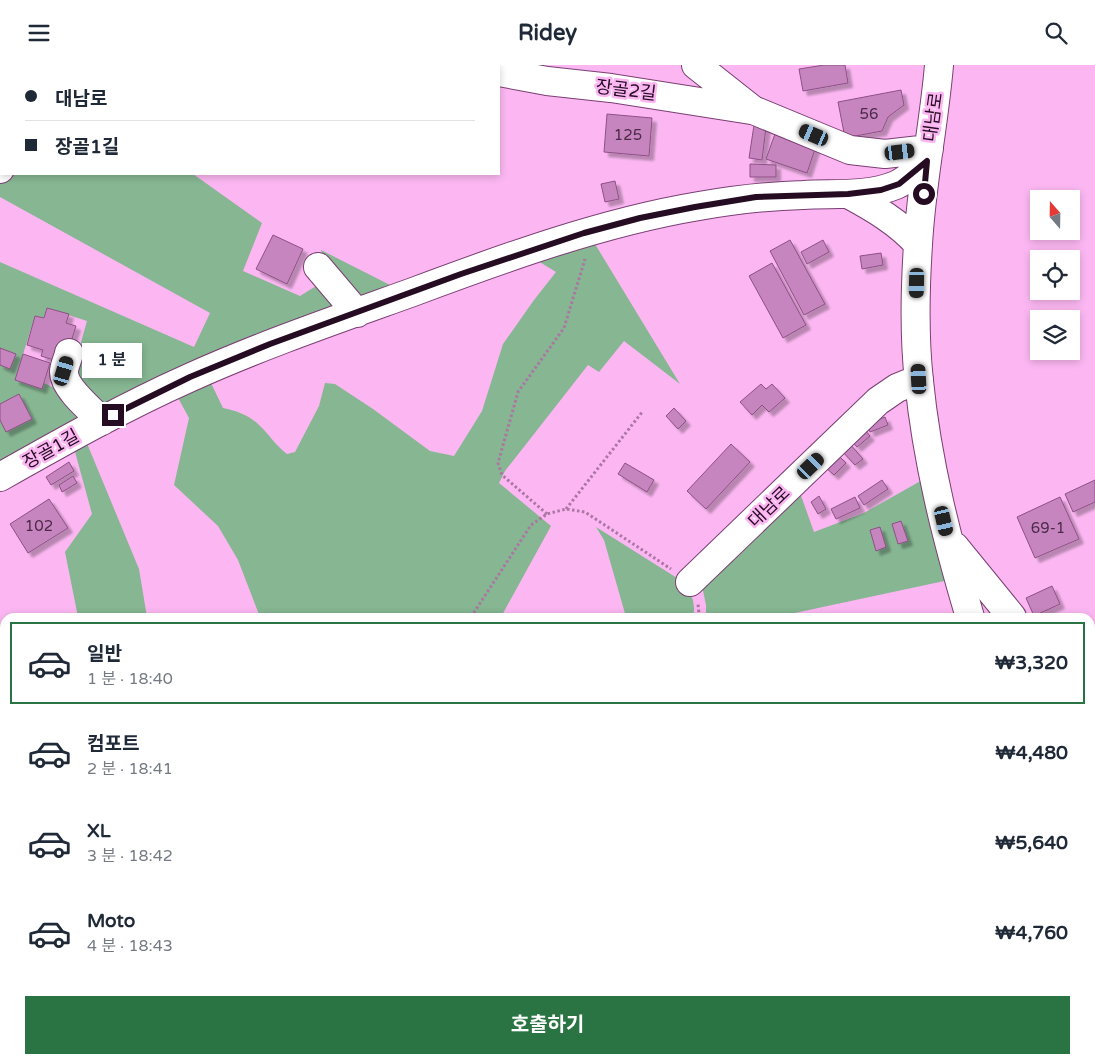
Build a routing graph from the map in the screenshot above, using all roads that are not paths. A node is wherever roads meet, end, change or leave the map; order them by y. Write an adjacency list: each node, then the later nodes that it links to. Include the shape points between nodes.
1 (696, 65): 4 (street)
2 (939, 65): 5 (street, 대남로)
3 (500, 72): 4 (street, 장골2길)
4 (753, 110): 5 (street, via 850,150)
5 (928, 155): 6 (street, 장골1길, via 899,184); 7 (street, 대남로)
6 (848, 194): 7 (street, via 879,210); 9 (street, 장골1길, via 756,197 640,218 461,274)
7 (918, 244): 11 (street, 대남로, via 916,323)
8 (318, 267): 9 (street)
9 (357, 313): 12 (street, 장골1길, via 190,377)
10 (70, 353): 12 (street, 장골1길, via 64,371 65,380)
11 (919, 379): 14 (street, 대남로, via 929,454); 15 (street, 대남로, via 878,401)
12 (102, 421): 13 (street, 장골1길)
13 (0, 477)
14 (949, 540): 16 (street, 대남로); 17 (street, 대남로)
15 (690, 582)
16 (969, 613)
17 (1009, 613)

